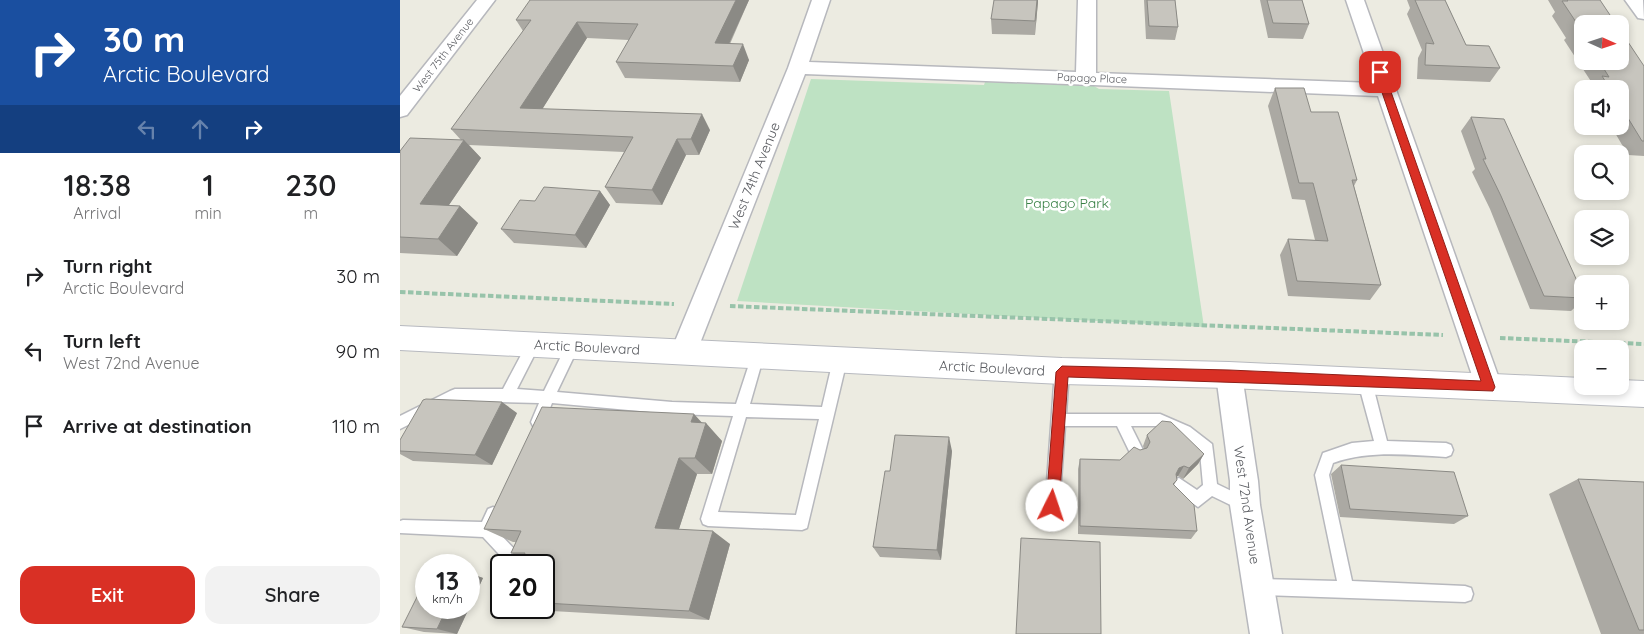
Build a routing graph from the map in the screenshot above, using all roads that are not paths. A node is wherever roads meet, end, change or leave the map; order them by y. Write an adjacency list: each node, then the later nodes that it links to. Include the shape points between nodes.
1 (486, 0): 10 (street, West 75th Avenue)
2 (821, 0): 7 (street, West 74th Avenue)
3 (1086, 0): 8 (street)
4 (1355, 0): 9 (street)
5 (1634, 0): 6 (street)
6 (1644, 14)
7 (798, 68): 8 (street, Papago Place); 14 (street, West 74th Avenue)
8 (1086, 78): 9 (street, Papago Place)
9 (1386, 90): 20 (street)
10 (400, 110)
11 (403, 343): 12 (main road, Arctic Boulevard)
12 (534, 344): 13 (main road, Arctic Boulevard); 22 (lane)
13 (573, 346): 14 (main road, Arctic Boulevard); 23 (lane)
14 (684, 351): 15 (main road, Arctic Boulevard)
15 (758, 355): 16 (main road, Arctic Boulevard); 24 (lane)
16 (840, 360): 17 (main road, Arctic Boulevard); 25 (lane)
17 (1062, 372): 18 (main road, Arctic Boulevard); 26 (lane)
18 (1229, 376): 19 (main road, Arctic Boulevard); 36 (street, West 72nd Avenue)
19 (1365, 382): 20 (main road, Arctic Boulevard); 30 (lane)
20 (1489, 387): 21 (main road, Arctic Boulevard)
21 (1644, 394)
22 (507, 396): 23 (lane); 28 (lane, via 455,395)
23 (548, 397): 24 (lane, via 672,408); 29 (lane)
24 (741, 410): 25 (lane); 25 (lane, via 708,519 802,523)
25 (828, 412)
26 (1058, 420): 27 (lane); 37 (lane)
27 (1121, 421): 32 (lane); 34 (lane, via 1160,420 1208,449)
28 (400, 422)
29 (530, 437)
30 (1382, 447): 31 (lane); 42 (lane, via 1352,450 1328,458 1322,475)
31 (1446, 450)
32 (1137, 452)
33 (1179, 485): 34 (lane, via 1198,500)
34 (1210, 488): 36 (lane)
35 (498, 505): 39 (lane)
36 (1245, 505): 41 (street, West 72nd Avenue)
37 (1051, 523)
38 (403, 527): 39 (lane)
39 (486, 530): 40 (lane)
40 (509, 554)
41 (1259, 586): 42 (lane); 44 (street, West 72nd Avenue)
42 (1346, 589): 43 (lane)
43 (1466, 594)
44 (1266, 634)

